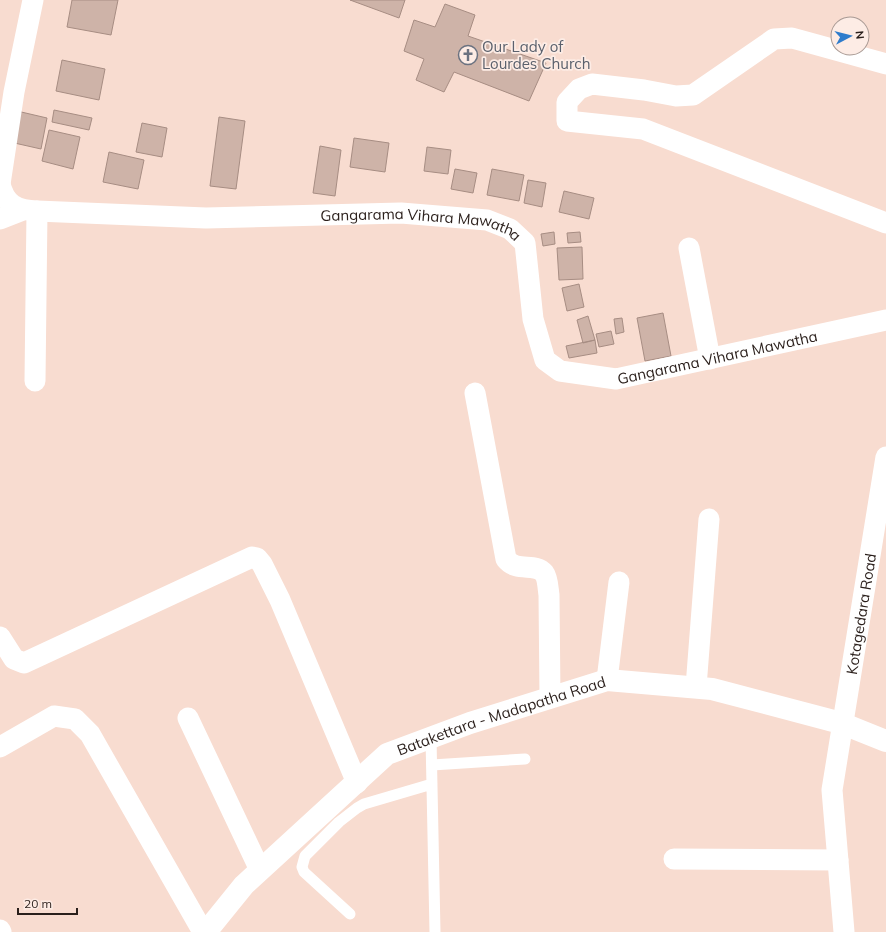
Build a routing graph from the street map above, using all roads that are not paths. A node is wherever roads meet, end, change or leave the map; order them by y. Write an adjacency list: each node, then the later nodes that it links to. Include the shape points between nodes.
1 (32, 0): 3 (street)
2 (886, 64): 7 (street, via 792,38 774,39 693,95 676,96 592,84 579,89 567,102 567,121 643,130)
3 (7, 96): 4 (street)
4 (0, 184): 5 (street, via 3,195 10,203)
5 (30, 211): 6 (street); 10 (street, Gangarama Vihara Mawatha, via 206,218 401,213 487,220 510,229 525,243 534,319 545,360 560,371 616,379); 11 (street)
6 (0, 219)
7 (886, 223)
8 (690, 248): 10 (street)
9 (886, 320): 10 (street, Gangarama Vihara Mawatha)
10 (710, 359)
11 (35, 381)
12 (475, 393): 20 (street, via 506,559 518,567 538,568 545,573 549,595)
13 (886, 457): 14 (street, Kotagedara Road)
14 (884, 493): 22 (street, Kotagedara Road)
15 (709, 519): 19 (street)
16 (619, 582): 18 (street)
17 (0, 637): 28 (street, via 14,659 24,663 252,557 257,558 280,600)
18 (607, 680): 19 (street, Batakettara - Madapatha Road); 20 (street, Batakettara - Madapatha Road)
19 (696, 687): 22 (street, Batakettara - Madapatha Road)
20 (550, 698): 23 (street, Batakettara - Madapatha Road)
21 (188, 718): 32 (street)
22 (842, 723): 24 (street, Batakettara - Madapatha Road); 31 (street, Kotagedara Road, via 832,790)
23 (431, 738): 27 (lane); 28 (street, Batakettara - Madapatha Road, via 387,754)
24 (886, 741)
25 (0, 747): 34 (street, via 54,716 75,719 90,734)
26 (525, 758): 27 (lane)
27 (432, 765): 29 (lane)
28 (357, 782): 32 (street, Batakettara - Madapatha Road)
29 (432, 784): 33 (lane, via 364,804 339,822 305,856 302,867 304,872); 36 (lane)
30 (674, 859): 31 (street)
31 (838, 860): 37 (street, Kotagedara Road)
32 (260, 870): 35 (street, Batakettara - Madapatha Road, via 244,885)
33 (350, 914)
34 (203, 932)
35 (206, 932)
36 (435, 932)
37 (844, 932)

